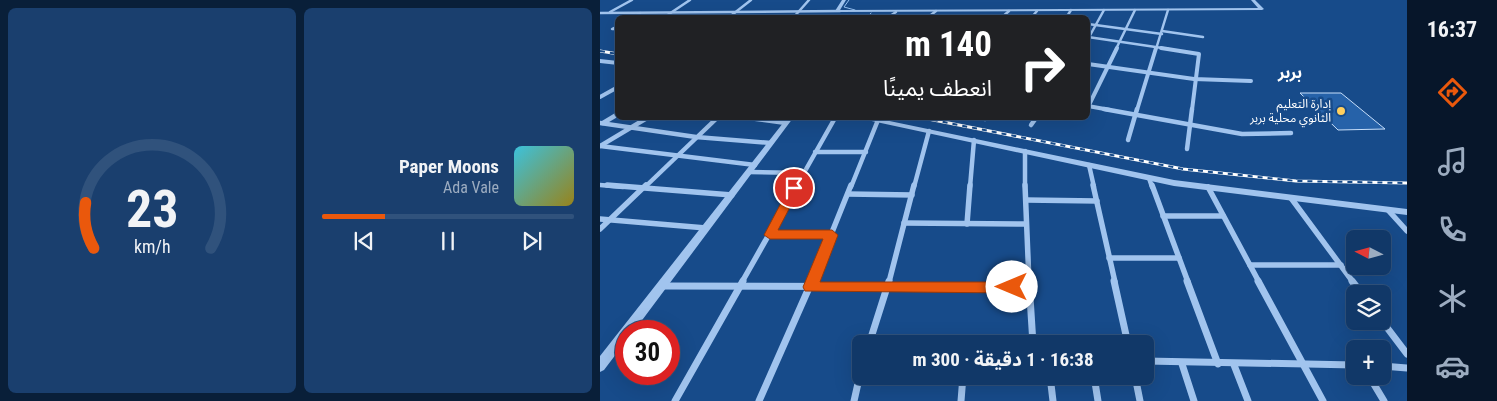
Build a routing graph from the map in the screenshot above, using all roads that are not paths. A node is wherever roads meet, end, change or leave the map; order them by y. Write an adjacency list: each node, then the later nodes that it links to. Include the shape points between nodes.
1 (632, 0): 23 (street)
2 (690, 0): 16 (street)
3 (751, 0): 18 (street)
4 (809, 0): 20 (street)
5 (844, 0): 11 (street, via 837,10)
6 (1253, 0): 10 (street, via 1262,9)
7 (1071, 10): 8 (street); 14 (street); 34 (street)
8 (1104, 10): 9 (street); 36 (street)
9 (1135, 10): 10 (street); 37 (street)
10 (1168, 10): 38 (street)
11 (840, 11): 20 (street); 21 (street)
12 (936, 11): 13 (street); 21 (street); 31 (street)
13 (1009, 11): 14 (street); 32 (street)
14 (1037, 11): 33 (street)
15 (640, 12): 16 (street); 23 (street); 24 (street)
16 (671, 12): 17 (street); 25 (street)
17 (703, 12): 18 (street); 26 (street)
18 (735, 12): 19 (street); 27 (street)
19 (766, 12): 20 (street); 28 (street)
20 (799, 12): 29 (street)
21 (896, 12): 30 (street)
22 (600, 13): 23 (street)
23 (609, 13)
24 (636, 15)
25 (667, 15)
26 (699, 15)
27 (732, 15)
28 (763, 15)
29 (796, 15)
30 (892, 15)
31 (931, 15)
32 (1004, 15)
33 (1034, 15)
34 (1068, 15)
35 (1090, 24): 36 (street)
36 (1096, 25): 37 (street); 39 (street)
37 (1125, 29): 38 (street); 42 (street)
38 (1162, 32): 41 (street); 43 (street)
39 (1090, 35)
40 (1090, 38): 42 (street)
41 (1203, 38)
42 (1120, 42): 43 (street); 47 (street)
43 (1157, 47): 48 (street); 49 (street, via 1199,54)
44 (601, 62): 45 (street)
45 (615, 63)
46 (1090, 64): 47 (street)
47 (1108, 67): 48 (street); 53 (street)
48 (1149, 73): 49 (street); 56 (street)
49 (1194, 79): 50 (street); 65 (street)
50 (1251, 81)
51 (615, 89): 52 (street)
52 (600, 97)
53 (1090, 102)
54 (1090, 106): 56 (street)
55 (615, 116): 63 (street)
56 (1137, 116): 65 (street); 71 (street)
57 (643, 120): 66 (street)
58 (715, 120): 69 (street)
59 (788, 120): 72 (street)
60 (834, 120): 76 (street)
61 (878, 120): 67 (street); 77 (street)
62 (1035, 120): 64 (street)
63 (601, 124): 66 (street)
64 (1031, 125)
65 (1189, 126): 68 (street, via 1242,134); 74 (street)
66 (631, 127): 69 (street); 73 (street)
67 (929, 131): 70 (street); 88 (street)
68 (1291, 133)
69 (696, 137): 72 (street); 78 (street)
70 (974, 140): 75 (street); 99 (street)
71 (1128, 140)
72 (771, 143): 80 (street)
73 (600, 146): 78 (street)
74 (1186, 148)
75 (1025, 151): 79 (street); 90 (street)
76 (815, 152): 77 (street); 81 (street)
77 (866, 152): 86 (street)
78 (677, 156): 80 (street); 85 (street)
79 (1089, 165): 82 (street); 91 (street)
80 (752, 169): 81 (street); 87 (street)
81 (802, 173): 104 (street)
82 (1149, 178): 84 (street); 94 (street)
83 (600, 185): 85 (street)
84 (1208, 188): 89 (street); 95 (street)
85 (643, 189): 87 (street); 97 (street)
86 (848, 194): 88 (street); 105 (street)
87 (732, 195): 101 (street)
88 (912, 195): 98 (street)
89 (1291, 198): 92 (street); 109 (street)
90 (1026, 200): 91 (street); 100 (street)
91 (1097, 201): 106 (street)
92 (1388, 210): 93 (street); 103 (street)
93 (1407, 212)
94 (1163, 216): 95 (street); 107 (street)
95 (1223, 216): 108 (street)
96 (600, 219): 97 (street)
97 (609, 220): 101 (street); 102 (street)
98 (904, 224): 99 (street); 115 (street)
99 (966, 224): 100 (street)
100 (1026, 224): 114 (street)
101 (707, 228): 111 (street)
102 (600, 229)
103 (1407, 231)
104 (770, 235): 105 (street); 112 (street)
105 (832, 235): 113 (street)
106 (1109, 258): 107 (street); 120 (street)
107 (1179, 258): 126 (street)
108 (1250, 265): 109 (street); 124 (street)
109 (1341, 265): 110 (street)
110 (1355, 285)
111 (662, 286): 112 (street); 116 (street)
112 (741, 286): 113 (street); 138 (street)
113 (810, 287): 115 (street); 139 (street)
114 (1029, 287): 115 (street); 119 (street)
115 (887, 288): 118 (street)
116 (636, 320)
117 (1389, 330): 122 (street)
118 (872, 335)
119 (1032, 335)
120 (1126, 335)
121 (615, 347): 128 (street)
122 (1407, 354)
123 (1154, 362): 125 (street)
124 (1303, 363): 127 (street); 129 (street); 147 (street)
125 (1182, 364): 126 (street); 145 (street)
126 (1218, 364): 129 (street)
127 (1346, 365)
128 (600, 366)
129 (1234, 366): 146 (street)
130 (1391, 367): 131 (street)
131 (1407, 368)
132 (858, 385): 140 (street)
133 (962, 385): 141 (street)
134 (1051, 385): 142 (street)
135 (1095, 385): 143 (street)
136 (1137, 385): 144 (street)
137 (1374, 385): 148 (street)
138 (675, 401)
139 (759, 401)
140 (854, 401)
141 (961, 401)
142 (1053, 401)
143 (1098, 401)
144 (1140, 401)
145 (1194, 401)
146 (1248, 401)
147 (1323, 401)
148 (1384, 401)

